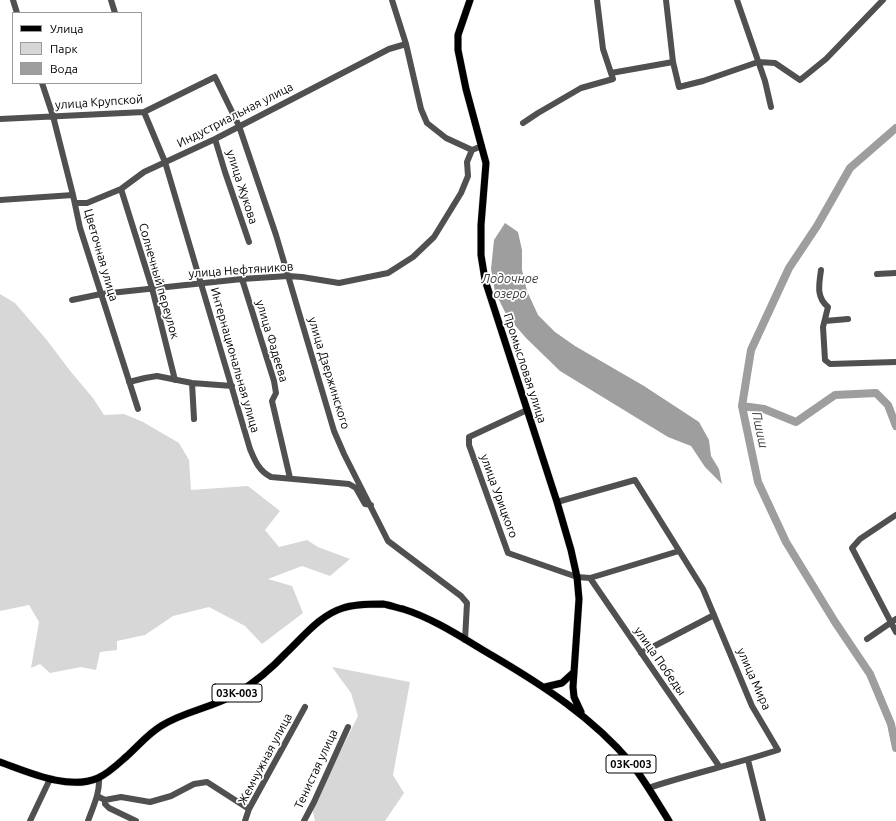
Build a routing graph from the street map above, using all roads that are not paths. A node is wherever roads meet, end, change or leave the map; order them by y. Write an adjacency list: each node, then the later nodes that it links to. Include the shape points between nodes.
1 (13, 0): 9 (street)
2 (111, 0): 10 (street)
3 (392, 0): 11 (street)
4 (470, 0): 24 (main road, Промысловая улица, via 458,35 458,50)
5 (598, 0): 14 (street, via 603,49)
6 (666, 0): 12 (street)
7 (737, 0): 13 (street)
8 (883, 0): 13 (street, via 826,59 800,80 775,63)
9 (18, 12)
10 (115, 12)
11 (406, 44): 22 (street, Индустриальная улица, via 389,49); 25 (street, via 427,123 446,138)
12 (673, 62): 13 (street, via 679,87); 14 (street)
13 (758, 62): 17 (street)
14 (612, 76): 21 (street, via 581,88)
15 (215, 77): 18 (street, улица Крупской); 22 (street, улица Дзержинского)
16 (42, 84): 19 (street, Цветочная улица)
17 (771, 107)
18 (144, 112): 19 (street, улица Крупской); 26 (street, Интернациональная улица)
19 (53, 116): 20 (street, улица Крупской); 28 (street, Цветочная улица)
20 (0, 119)
21 (523, 123)
22 (239, 126): 23 (street, Индустриальная улица); 35 (street, улица Дзержинского)
23 (215, 138): 26 (street, Индустриальная улица); 31 (street, улица Жукова)
24 (482, 146): 25 (street); 49 (main road, Промысловая улица, via 486,163 481,225 485,280)
25 (472, 150): 35 (street, улица Нефтяников, via 467,162 468,176 461,193 434,237 414,257 388,273 339,283)
26 (164, 162): 27 (street, Индустриальная улица); 37 (street, Интернациональная улица)
27 (120, 189): 30 (street, Индустриальная улица, via 88,203); 38 (street, Солнечный переулок)
28 (73, 194): 29 (street); 30 (street, Цветочная улица)
29 (0, 200)
30 (75, 202): 39 (street, Цветочная улица, via 80,228)
31 (249, 242)
32 (821, 270): 42 (street, via 821,301 828,307)
33 (896, 273): 34 (street)
34 (877, 274)
35 (288, 276): 36 (street, улица Нефтяников); 53 (street, улица Дзержинского, via 334,431)
36 (242, 279): 37 (street, улица Нефтяников); 51 (street, улица Фадеева, via 274,381 276,394 272,401)
37 (201, 283): 38 (street, улица Нефтяников); 47 (street, Интернациональная улица)
38 (152, 288): 39 (street, улица Нефтяников); 44 (street, Солнечный переулок)
39 (101, 294): 40 (street, улица Нефтяников); 45 (street, Цветочная улица)
40 (72, 300)
41 (848, 319): 42 (street)
42 (825, 321): 43 (street, via 825,360 830,364)
43 (896, 362)
44 (175, 380): 45 (street, via 157,376); 46 (street)
45 (129, 382): 48 (street, Цветочная улица)
46 (192, 383): 47 (street); 50 (street)
47 (232, 386): 51 (street, Интернациональная улица, via 257,466 271,477)
48 (138, 408)
49 (528, 410): 52 (main road, Промысловая улица); 56 (street, улица Урицкого, via 469,437 469,445 508,553)
50 (194, 419)
51 (290, 478): 53 (street, via 349,484 356,488 365,504)
52 (556, 502): 55 (street, улица Мира, via 635,480); 56 (main road, Промысловая улица)
53 (370, 505): 62 (street, улица Дзержинского, via 388,541 462,596 467,603)
54 (896, 515): 59 (street, via 860,539 852,548)
55 (679, 551): 57 (street); 58 (street, улица Мира, via 703,589)
56 (578, 577): 57 (street); 64 (main road, Промысловая улица)
57 (590, 578): 63 (street, улица Победы)
58 (714, 616): 63 (street); 69 (street, улица Мира, via 752,706 778,750)
59 (893, 621): 60 (street); 61 (street)
60 (896, 632)
61 (867, 639)
62 (465, 640): 65 (main road, 03К-003); 72 (main road, 03К-003, via 421,615 386,604 344,607 310,629 262,676 234,695 160,726)
63 (641, 653): 71 (street, улица Победы)
64 (574, 672): 65 (main road, via 562,683); 67 (main road, Промысловая улица, via 574,697)
65 (545, 688): 67 (main road, 03К-003)
66 (305, 707): 77 (street, Жемчужная улица)
67 (583, 715): 74 (main road, 03К-003, via 630,763)
68 (348, 727): 82 (street, Тенистая улица)
69 (748, 760): 71 (street); 84 (street)
70 (0, 762): 73 (main road, 03К-003)
71 (719, 766): 74 (street)
72 (99, 778): 73 (main road, 03К-003, via 74,782); 75 (street)
73 (50, 779): 78 (street)
74 (648, 788): 83 (main road, 03К-003)
75 (97, 796): 76 (street); 79 (street)
76 (105, 800): 77 (street, via 121,797 150,802 171,796 194,784 206,782); 80 (street, via 109,808)
77 (249, 809): 81 (street, Жемчужная улица)
78 (30, 821)
79 (88, 821)
80 (136, 821)
81 (245, 821)
82 (304, 821)
83 (669, 821)
84 (763, 821)

